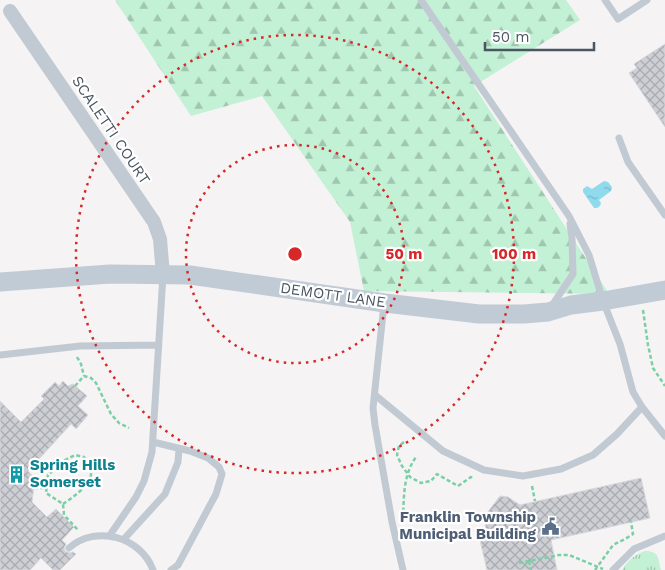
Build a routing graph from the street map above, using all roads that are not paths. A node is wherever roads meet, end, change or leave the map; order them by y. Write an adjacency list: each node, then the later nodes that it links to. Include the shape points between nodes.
1 (421, 0): 7 (lane)
2 (605, 0): 3 (lane, via 618,19)
3 (647, 0)
4 (10, 11): 8 (street, SCALETTI COURT, via 154,222 160,239)
5 (619, 138): 6 (lane, via 628,162)
6 (665, 215)
7 (568, 216): 11 (lane, via 589,255); 13 (lane, via 572,274)
8 (163, 275): 9 (street, DEMOTT LANE, via 110,274); 12 (street, DEMOTT LANE, via 190,275); 14 (lane)
9 (0, 282)
10 (665, 290): 11 (street, DEMOTT LANE)
11 (603, 301): 13 (street, DEMOTT LANE); 17 (lane, via 620,344 633,392)
12 (385, 303): 13 (street, DEMOTT LANE, via 479,314); 16 (lane)
13 (548, 312)
14 (158, 345): 15 (lane, via 72,347); 19 (lane)
15 (0, 355)
16 (375, 395): 17 (lane, via 443,451 484,470 523,476 562,469 593,455); 27 (lane, via 375,425)
17 (642, 407): 18 (lane)
18 (665, 436)
19 (153, 442): 20 (lane); 21 (lane, via 144,481)
20 (178, 448): 23 (lane, via 178,462 164,494); 26 (lane, via 208,458 222,474 216,494 178,565)
21 (110, 536): 23 (lane); 24 (lane, via 92,536)
22 (665, 536): 28 (lane, via 634,549)
23 (124, 539): 25 (lane, via 139,548)
24 (70, 548)
25 (154, 570)
26 (171, 570)
27 (403, 570)
28 (613, 570)

